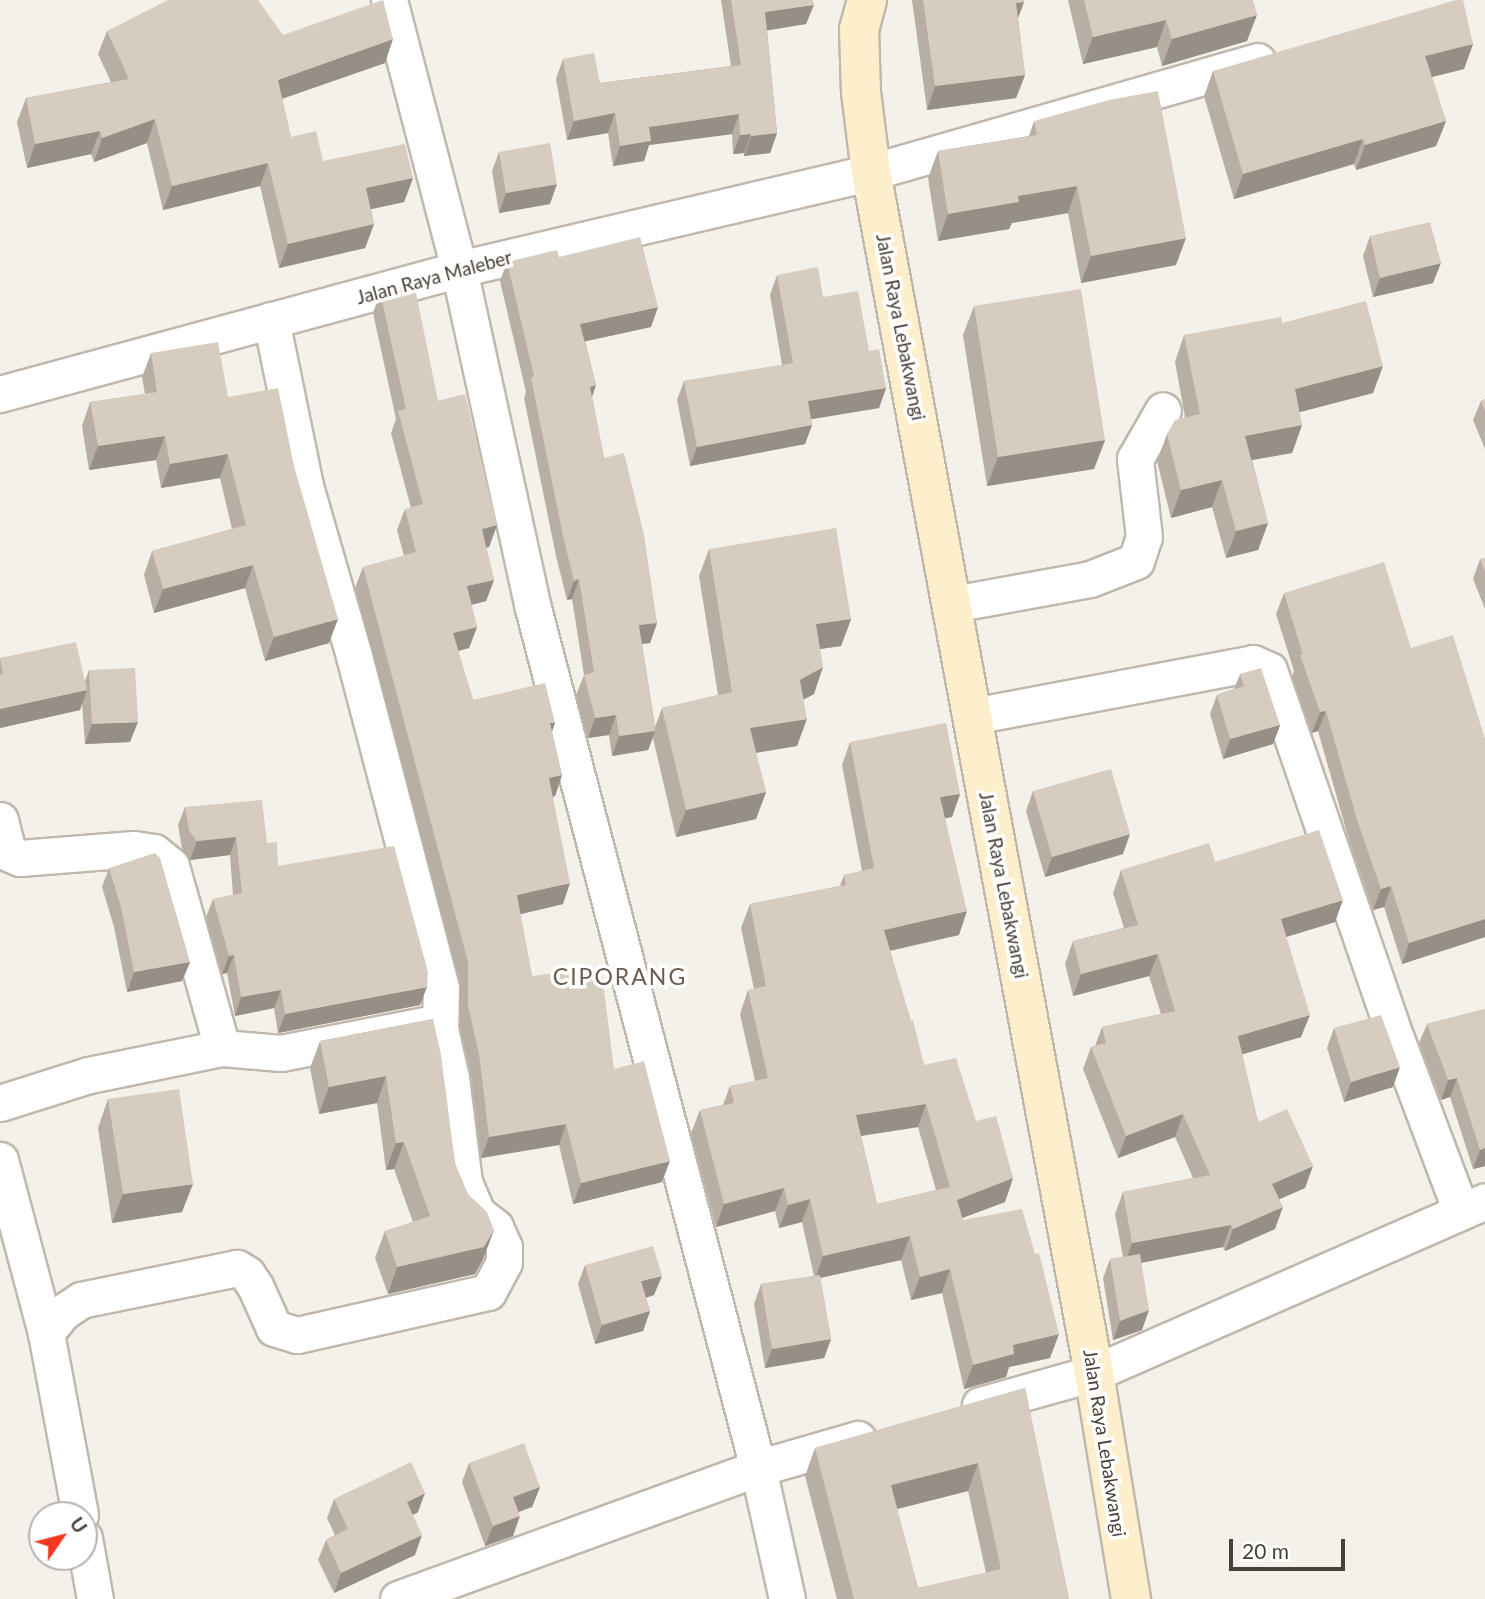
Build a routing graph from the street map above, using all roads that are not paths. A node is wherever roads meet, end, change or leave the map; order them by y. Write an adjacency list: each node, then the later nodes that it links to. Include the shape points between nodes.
1 (389, 0): 5 (street)
2 (867, 0): 4 (main road, Jalan Raya Lebakwangi, via 859,29 861,92)
3 (1282, 53): 4 (street, Jalan Raya Maleber)
4 (872, 172): 5 (street, Jalan Raya Maleber); 9 (main road, Jalan Raya Lebakwangi)
5 (459, 269): 6 (street, Jalan Raya Maleber); 21 (street, via 533,608)
6 (271, 320): 7 (street, Jalan Raya Maleber); 12 (street, via 305,486 441,988)
7 (0, 394)
8 (1163, 410): 9 (street, via 1135,459 1144,537 1136,561 1090,579)
9 (953, 604): 10 (main road, Jalan Raya Lebakwangi)
10 (973, 716): 16 (street, via 1253,663 1269,670 1397,1041); 18 (main road, Jalan Raya Lebakwangi)
11 (0, 820): 13 (street, via 8,853 20,858 134,849 154,852 171,866)
12 (440, 1029): 13 (street, via 435,1023 281,1053); 17 (street, via 464,1182 477,1213 495,1227 504,1247 504,1262 488,1292 297,1335 274,1328 255,1286 237,1268 81,1300 62,1313)
13 (222, 1048): 14 (street, via 89,1075)
14 (0, 1103)
15 (0, 1160): 17 (street)
16 (1473, 1206): 18 (street)
17 (46, 1334): 22 (street)
18 (1094, 1373): 19 (street); 27 (main road, Jalan Raya Lebakwangi)
19 (946, 1415)
20 (892, 1430): 21 (street)
21 (758, 1468): 25 (street); 26 (street)
22 (77, 1501)
23 (90, 1571): 24 (street)
24 (95, 1599)
25 (398, 1599)
26 (786, 1599)
27 (1131, 1599)

